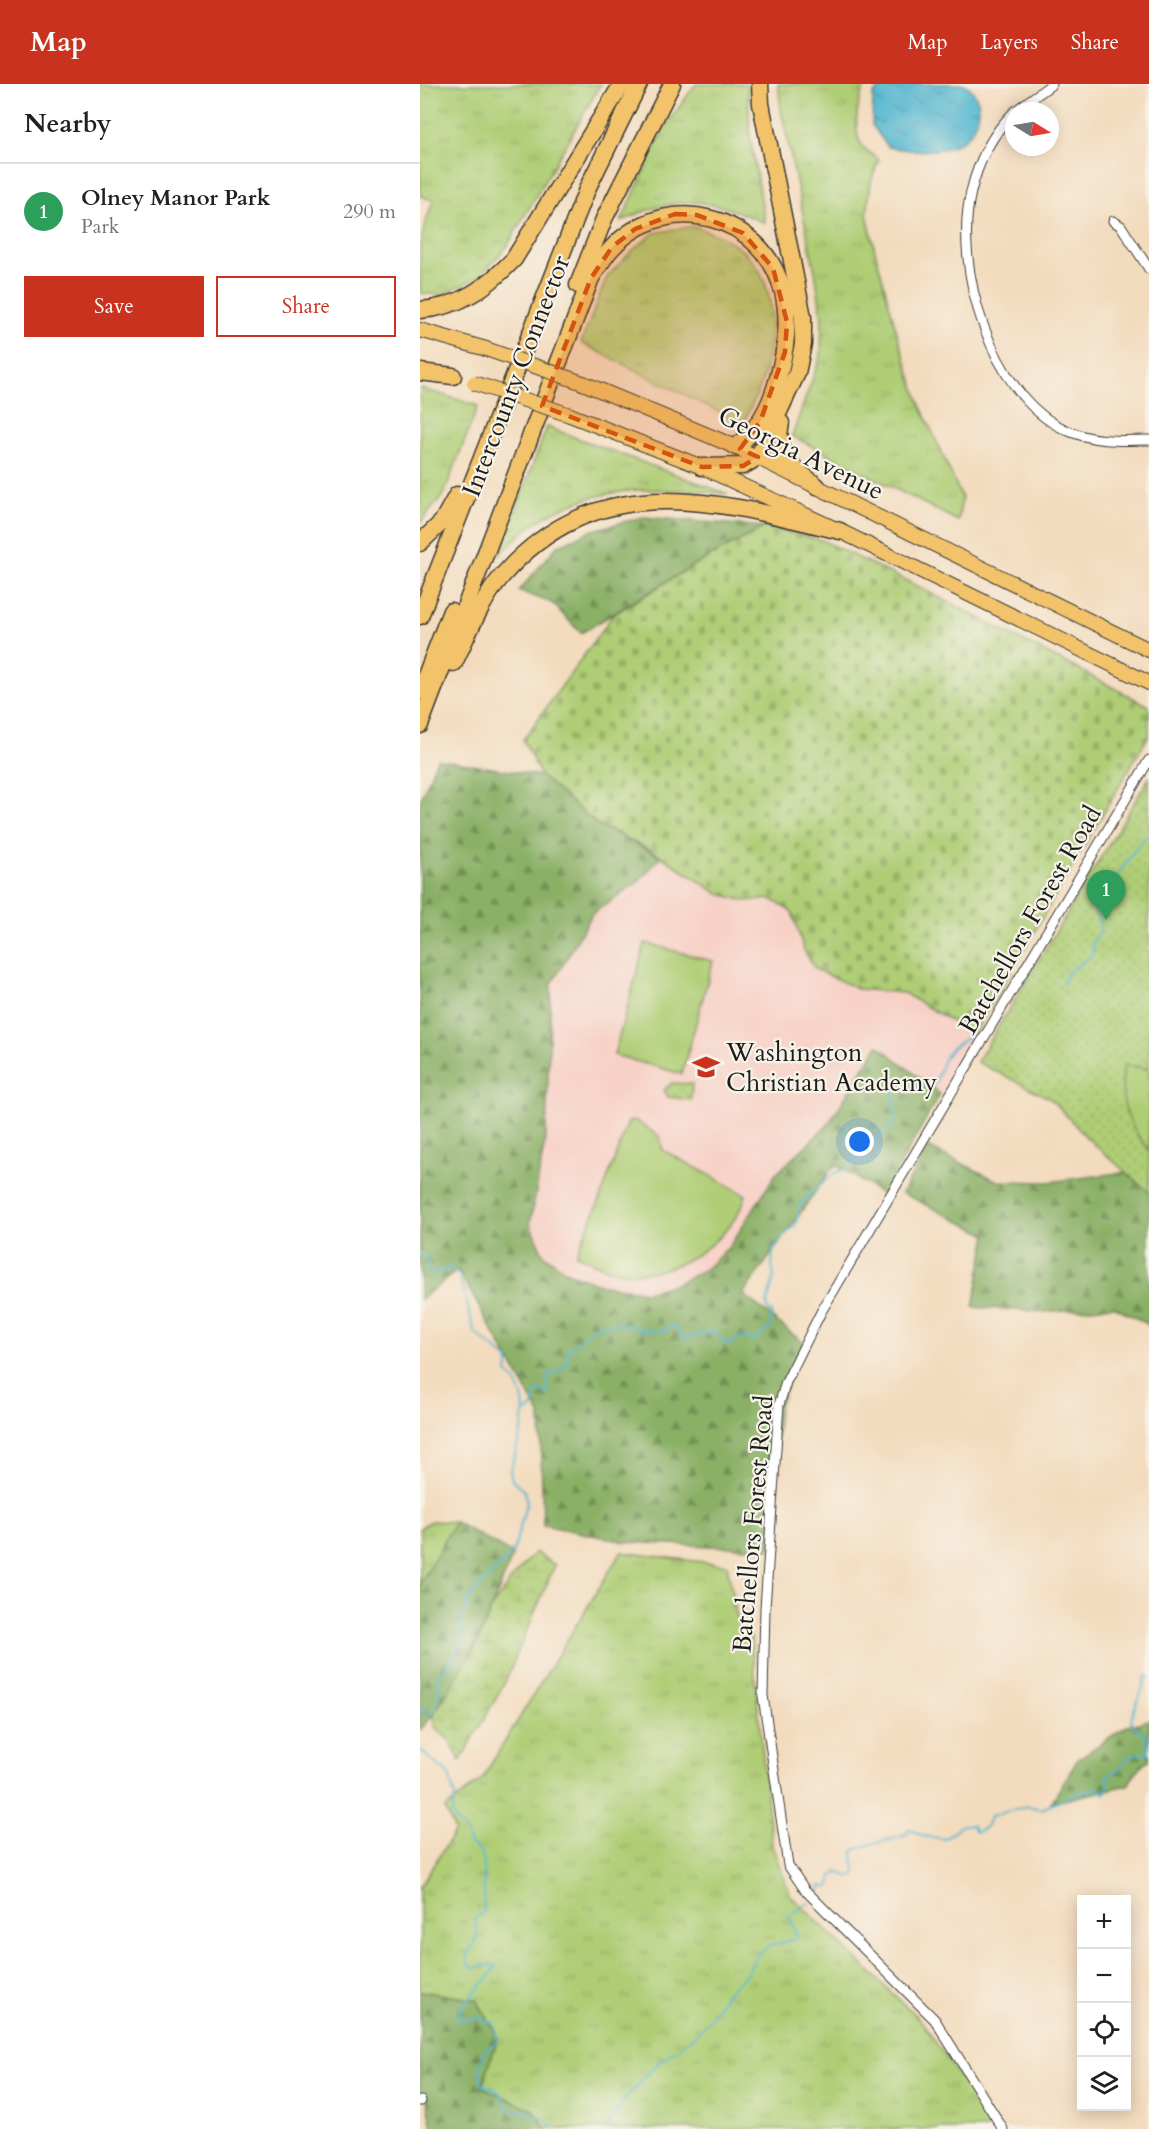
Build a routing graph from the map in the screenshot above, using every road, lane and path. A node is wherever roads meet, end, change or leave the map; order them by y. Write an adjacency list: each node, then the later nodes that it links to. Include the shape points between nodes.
1 (622, 84): 11 (highway, via 514,258 492,283 457,302)
2 (630, 84): 23 (highway, via 578,189 459,492 442,522)
3 (639, 84): 24 (highway, Intercounty Connector, via 588,187)
4 (672, 84): 29 (highway, Intercounty Connector, via 604,219)
5 (760, 84): 16 (highway, via 803,317 803,344)
6 (1052, 84): 7 (street)
7 (1028, 102)
8 (1005, 123): 17 (street, via 987,149 969,203 971,269 989,339 1014,387 1049,421 1096,440)
9 (1113, 220): 10 (street)
10 (1149, 269)
11 (420, 310)
12 (420, 330): 18 (main road, Georgia Avenue, bridge, via 583,383)
13 (420, 365): 15 (main road, Georgia Avenue)
14 (420, 372): 15 (highway)
15 (453, 375): 20 (main road, Georgia Avenue, bridge, via 570,415)
16 (786, 401): 19 (highway); 21 (highway, via 778,440 780,449 788,462)
17 (1149, 440)
18 (736, 447): 19 (main road, Georgia Avenue); 30 (highway, via 760,422 776,386 785,352 783,290 761,249 743,233 697,215 675,214 654,220 612,247 591,278)
19 (758, 458): 20 (highway, via 743,466); 21 (main road, Georgia Avenue)
20 (702, 467): 22 (main road, Georgia Avenue)
21 (817, 486): 26 (main road, Georgia Avenue)
22 (840, 531): 25 (main road, Georgia Avenue); 30 (highway, via 739,507 690,503 646,501 577,516 550,532 501,577)
23 (420, 543)
24 (420, 616)
25 (1061, 640): 27 (main road); 28 (main road, Georgia Avenue)
26 (1149, 650)
27 (1149, 673)
28 (1149, 683)
29 (420, 692)
30 (420, 726)
31 (1149, 760): 32 (street, Batchellors Forest Road, via 821,1312 786,1382 779,1405 763,1696 788,1865 806,1890 935,2020)
32 (1003, 2129)

